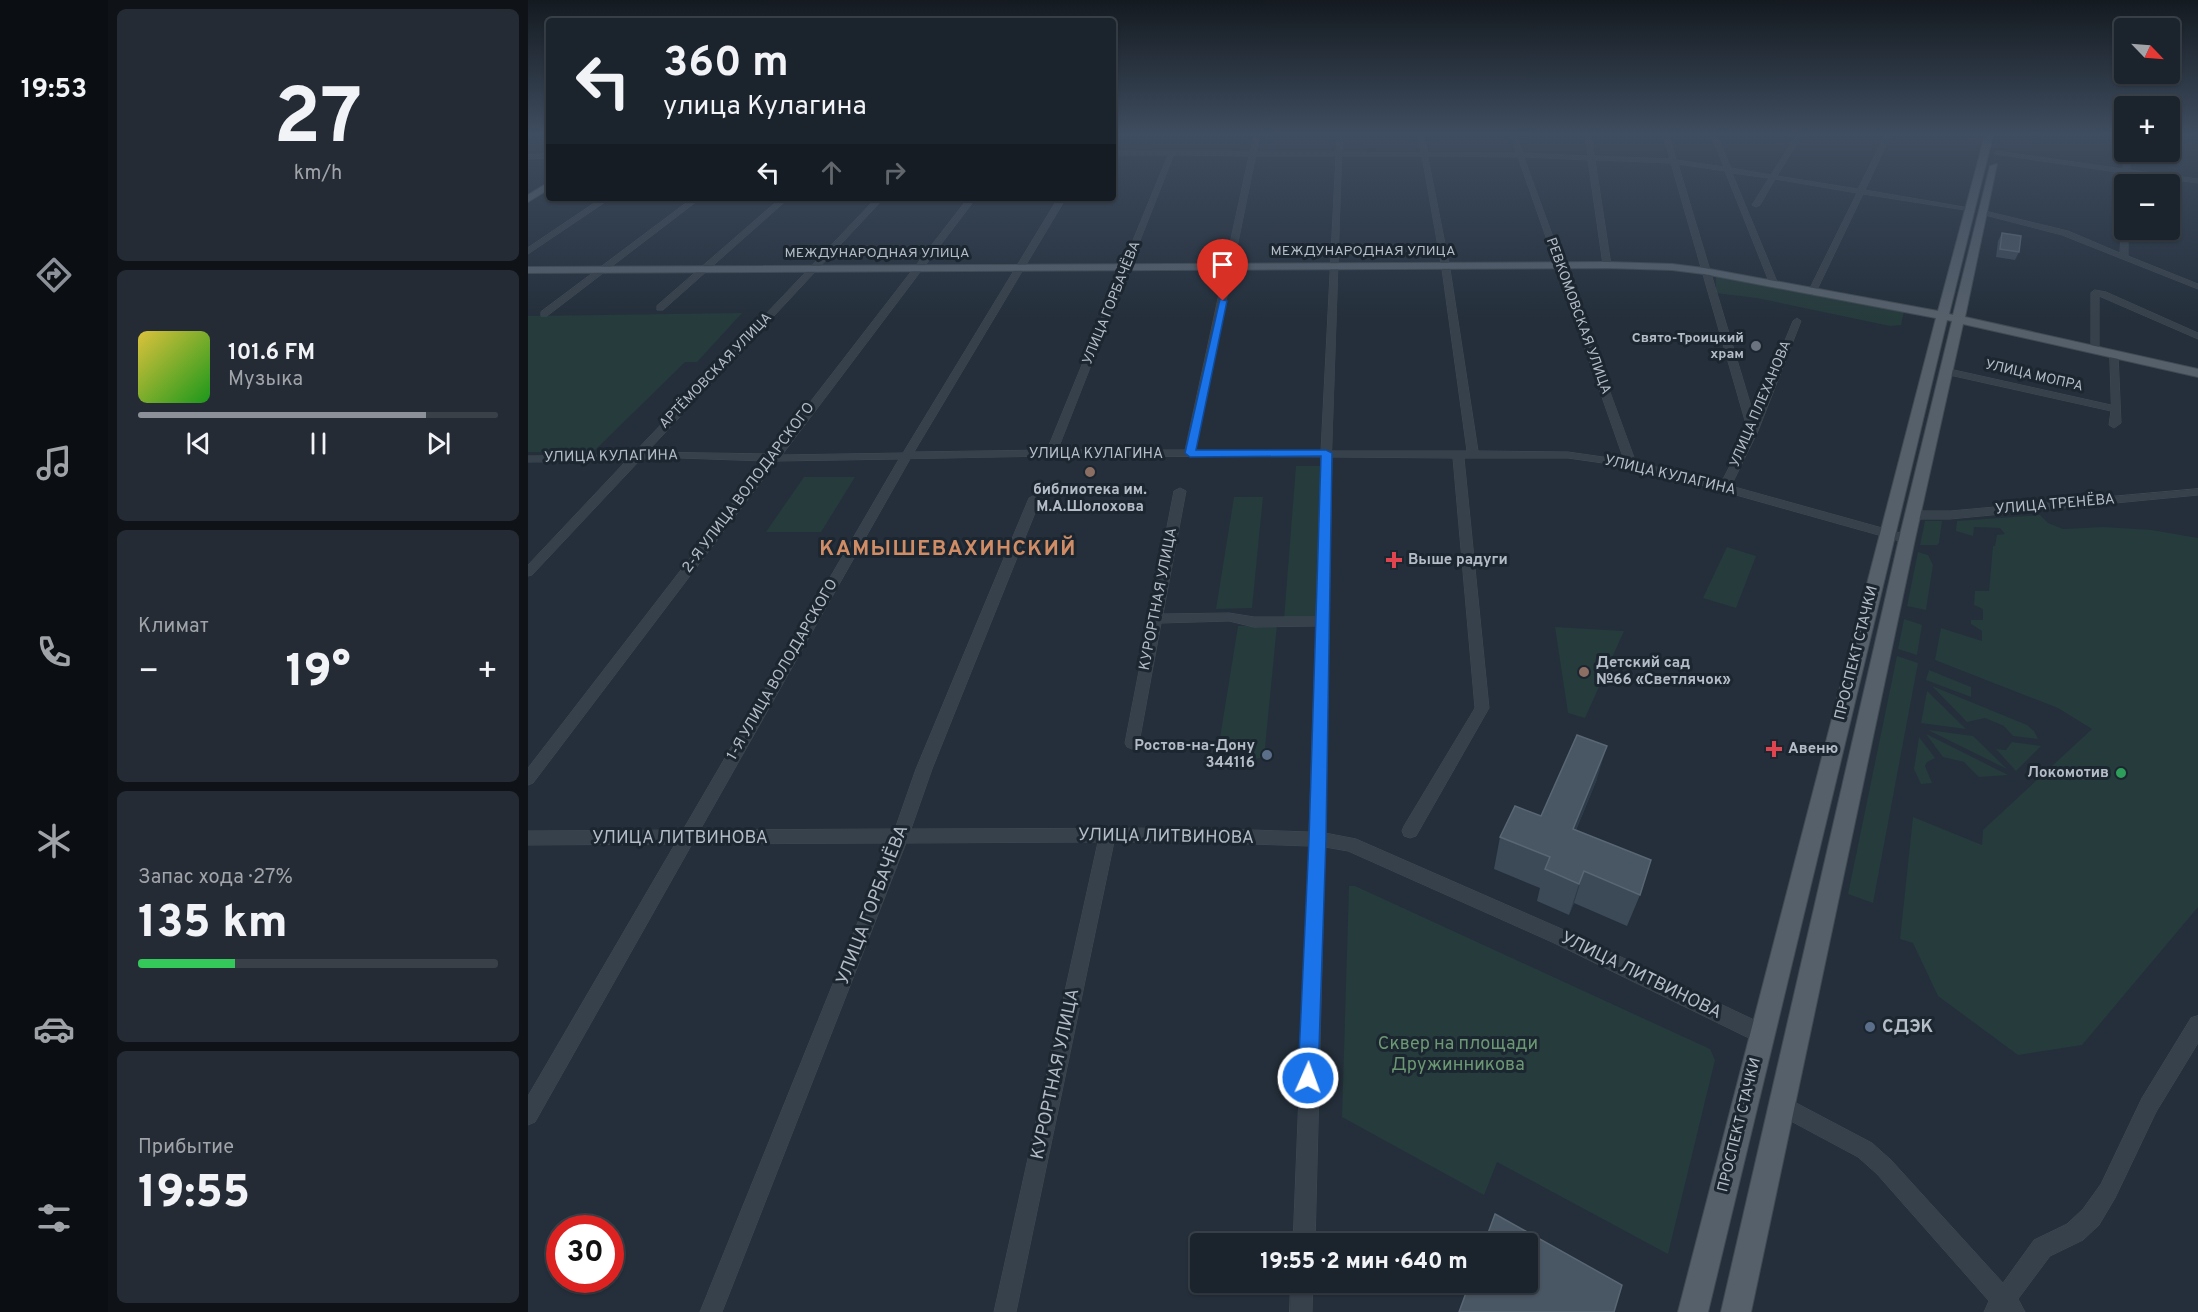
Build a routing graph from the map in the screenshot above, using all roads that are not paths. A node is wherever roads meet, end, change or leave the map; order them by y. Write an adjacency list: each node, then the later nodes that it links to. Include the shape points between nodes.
1 (1155, 196): 34 (street, УЛИЦА ГОРБАЧЁВА)
2 (1244, 196): 30 (street)
3 (1338, 196): 28 (street)
4 (1432, 196): 29 (street)
5 (1535, 196): 26 (street, РЕВКОМОВСКАЯ УЛИЦА)
6 (1596, 196): 27 (street)
7 (1683, 196): 38 (street)
8 (1737, 196): 39 (street)
9 (1761, 196): 20 (street)
10 (1859, 196): 41 (street)
11 (1894, 196): 21 (street)
12 (1974, 196): 21 (main road, ПРОСПЕКТ СТАЧКИ)
13 (1987, 196): 22 (main road, ПРОСПЕКТ СТАЧКИ)
14 (603, 201): 24 (street)
15 (693, 201): 37 (street)
16 (782, 201): 35 (street)
17 (877, 201): 31 (street, АРТЁМОВСКАЯ УЛИЦА)
18 (970, 201): 32 (street, 2-Я УЛИЦА ВОЛОДАРСКОГО)
19 (1060, 201): 33 (street, 1-Я УЛИЦА ВОЛОДАРСКОГО)
20 (1756, 205)
21 (1971, 209): 44 (main road, ПРОСПЕКТ СТАЧКИ)
22 (1984, 212): 25 (street, via 2052,229); 45 (main road, ПРОСПЕКТ СТАЧКИ)
23 (2125, 240): 25 (street)
24 (528, 252)
25 (2124, 257): 40 (street)
26 (1561, 265): 27 (main road, МЕЖДУНАРОДНАЯ УЛИЦА); 29 (main road, МЕЖДУНАРОДНАЯ УЛИЦА); 64 (street, РЕВКОМОВСКАЯ УЛИЦА)
27 (1607, 265): 38 (main road, МЕЖДУНАРОДНАЯ УЛИЦА)
28 (1334, 266): 29 (main road, МЕЖДУНАРОДНАЯ УЛИЦА); 30 (main road, МЕЖДУНАРОДНАЯ УЛИЦА); 57 (street)
29 (1446, 266): 59 (street)
30 (1230, 267): 34 (main road, МЕЖДУНАРОДНАЯ УЛИЦА); 56 (street)
31 (815, 268): 32 (main road, МЕЖДУНАРОДНАЯ УЛИЦА); 35 (main road, МЕЖДУНАРОДНАЯ УЛИЦА); 63 (street, АРТЁМОВСКАЯ УЛИЦА)
32 (919, 268): 33 (main road, МЕЖДУНАРОДНАЯ УЛИЦА); 61 (street, 2-Я УЛИЦА ВОЛОДАРСКОГО)
33 (1021, 268): 34 (main road, МЕЖДУНАРОДНАЯ УЛИЦА); 60 (street, 1-Я УЛИЦА ВОЛОДАРСКОГО)
34 (1126, 268): 55 (street, УЛИЦА ГОРБАЧЁВА)
35 (705, 269): 37 (main road, МЕЖДУНАРОДНАЯ УЛИЦА); 42 (street)
36 (528, 270): 37 (main road, МЕЖДУНАРОДНАЯ УЛИЦА)
37 (601, 270): 43 (street)
38 (1704, 271): 39 (main road, МЕЖДУНАРОДНАЯ УЛИЦА); 54 (street)
39 (1774, 284): 41 (main road, МЕЖДУНАРОДНАЯ УЛИЦА)
40 (2198, 287)
41 (1812, 292): 44 (main road, МЕЖДУНАРОДНАЯ УЛИЦА)
42 (660, 308)
43 (544, 314)
44 (1943, 316): 45 (main road, МЕЖДУНАРОДНАЯ УЛИЦА); 70 (main road, ПРОСПЕКТ СТАЧКИ)
45 (1958, 319): 48 (main road); 50 (main road, ПРОСПЕКТ СТАЧКИ)
46 (1797, 321): 54 (street, УЛИЦА ПЛЕХАНОВА)
47 (2198, 336): 48 (street, via 2094,293)
48 (2094, 349): 49 (main road)
49 (2113, 354): 51 (main road); 52 (street)
50 (1946, 371): 52 (street, УЛИЦА МОПРА); 69 (main road, ПРОСПЕКТ СТАЧКИ)
51 (2198, 374)
52 (2116, 410): 53 (street)
53 (2114, 425)
54 (1753, 431): 65 (street, УЛИЦА ПЛЕХАНОВА)
55 (1051, 453): 56 (street, УЛИЦА КУЛАГИНА); 60 (street, УЛИЦА КУЛАГИНА)
56 (1190, 453): 57 (street, УЛИЦА КУЛАГИНА)
57 (1326, 453): 58 (street, УЛИЦА КУЛАГИНА); 73 (street)
58 (1458, 453): 59 (street, УЛИЦА КУЛАГИНА); 76 (street, via 1482,708)
59 (1473, 453): 64 (street, УЛИЦА КУЛАГИНА, via 1568,455)
60 (906, 457): 61 (street, УЛИЦА КУЛАГИНА); 79 (street, 1-Я УЛИЦА ВОЛОДАРСКОГО)
61 (772, 458): 63 (street, УЛИЦА КУЛАГИНА, via 652,454); 75 (street, 2-Я УЛИЦА ВОЛОДАРСКОГО)
62 (528, 459): 63 (street, УЛИЦА КУЛАГИНА)
63 (633, 459): 71 (street, АРТЁМОВСКАЯ УЛИЦА)
64 (1631, 464): 65 (street, УЛИЦА КУЛАГИНА)
65 (1724, 488): 70 (street, УЛИЦА КУЛАГИНА)
66 (1180, 491): 72 (street, КУРОРТНАЯ УЛИЦА)
67 (2198, 492): 69 (street, УЛИЦА ТРЕНЁВА, via 1950,515)
68 (1035, 498): 80 (street, УЛИЦА ГОРБАЧЁВА)
69 (1912, 515): 70 (main road, ПРОСПЕКТ СТАЧКИ)
70 (1896, 536): 83 (main road, ПРОСПЕКТ СТАЧКИ); 84 (main road, ПРОСПЕКТ СТАЧКИ)
71 (528, 572)
72 (1155, 619): 73 (street); 74 (street, КУРОРТНАЯ УЛИЦА)
73 (1322, 621): 81 (street)
74 (1132, 742)
75 (528, 779)
76 (1410, 831)
77 (1107, 836): 80 (street, УЛИЦА ЛИТВИНОВА); 81 (street, УЛИЦА ЛИТВИНОВА); 90 (street, КУРОРТНАЯ УЛИЦА)
78 (528, 838): 79 (street, УЛИЦА ЛИТВИНОВА)
79 (688, 838): 80 (street, УЛИЦА ЛИТВИНОВА); 85 (street, 1-Я УЛИЦА ВОЛОДАРСКОГО)
80 (900, 838): 89 (street, УЛИЦА ГОРБАЧЁВА)
81 (1317, 839): 83 (street, УЛИЦА ЛИТВИНОВА, via 1371,851); 86 (street)
82 (2198, 1025): 88 (street, via 2149,1105 2108,1191 2091,1217 2075,1232 2042,1248)
83 (1762, 1034): 92 (main road, ПРОСПЕКТ СТАЧКИ)
84 (1781, 1106): 88 (street, via 1865,1150 1906,1190); 93 (main road, ПРОСПЕКТ СТАЧКИ)
85 (528, 1115)
86 (1304, 1233)
87 (1302, 1293): 91 (street)
88 (2004, 1308)
89 (711, 1312)
90 (1005, 1312)
91 (1301, 1312)
92 (1693, 1312)
93 (1736, 1312)

